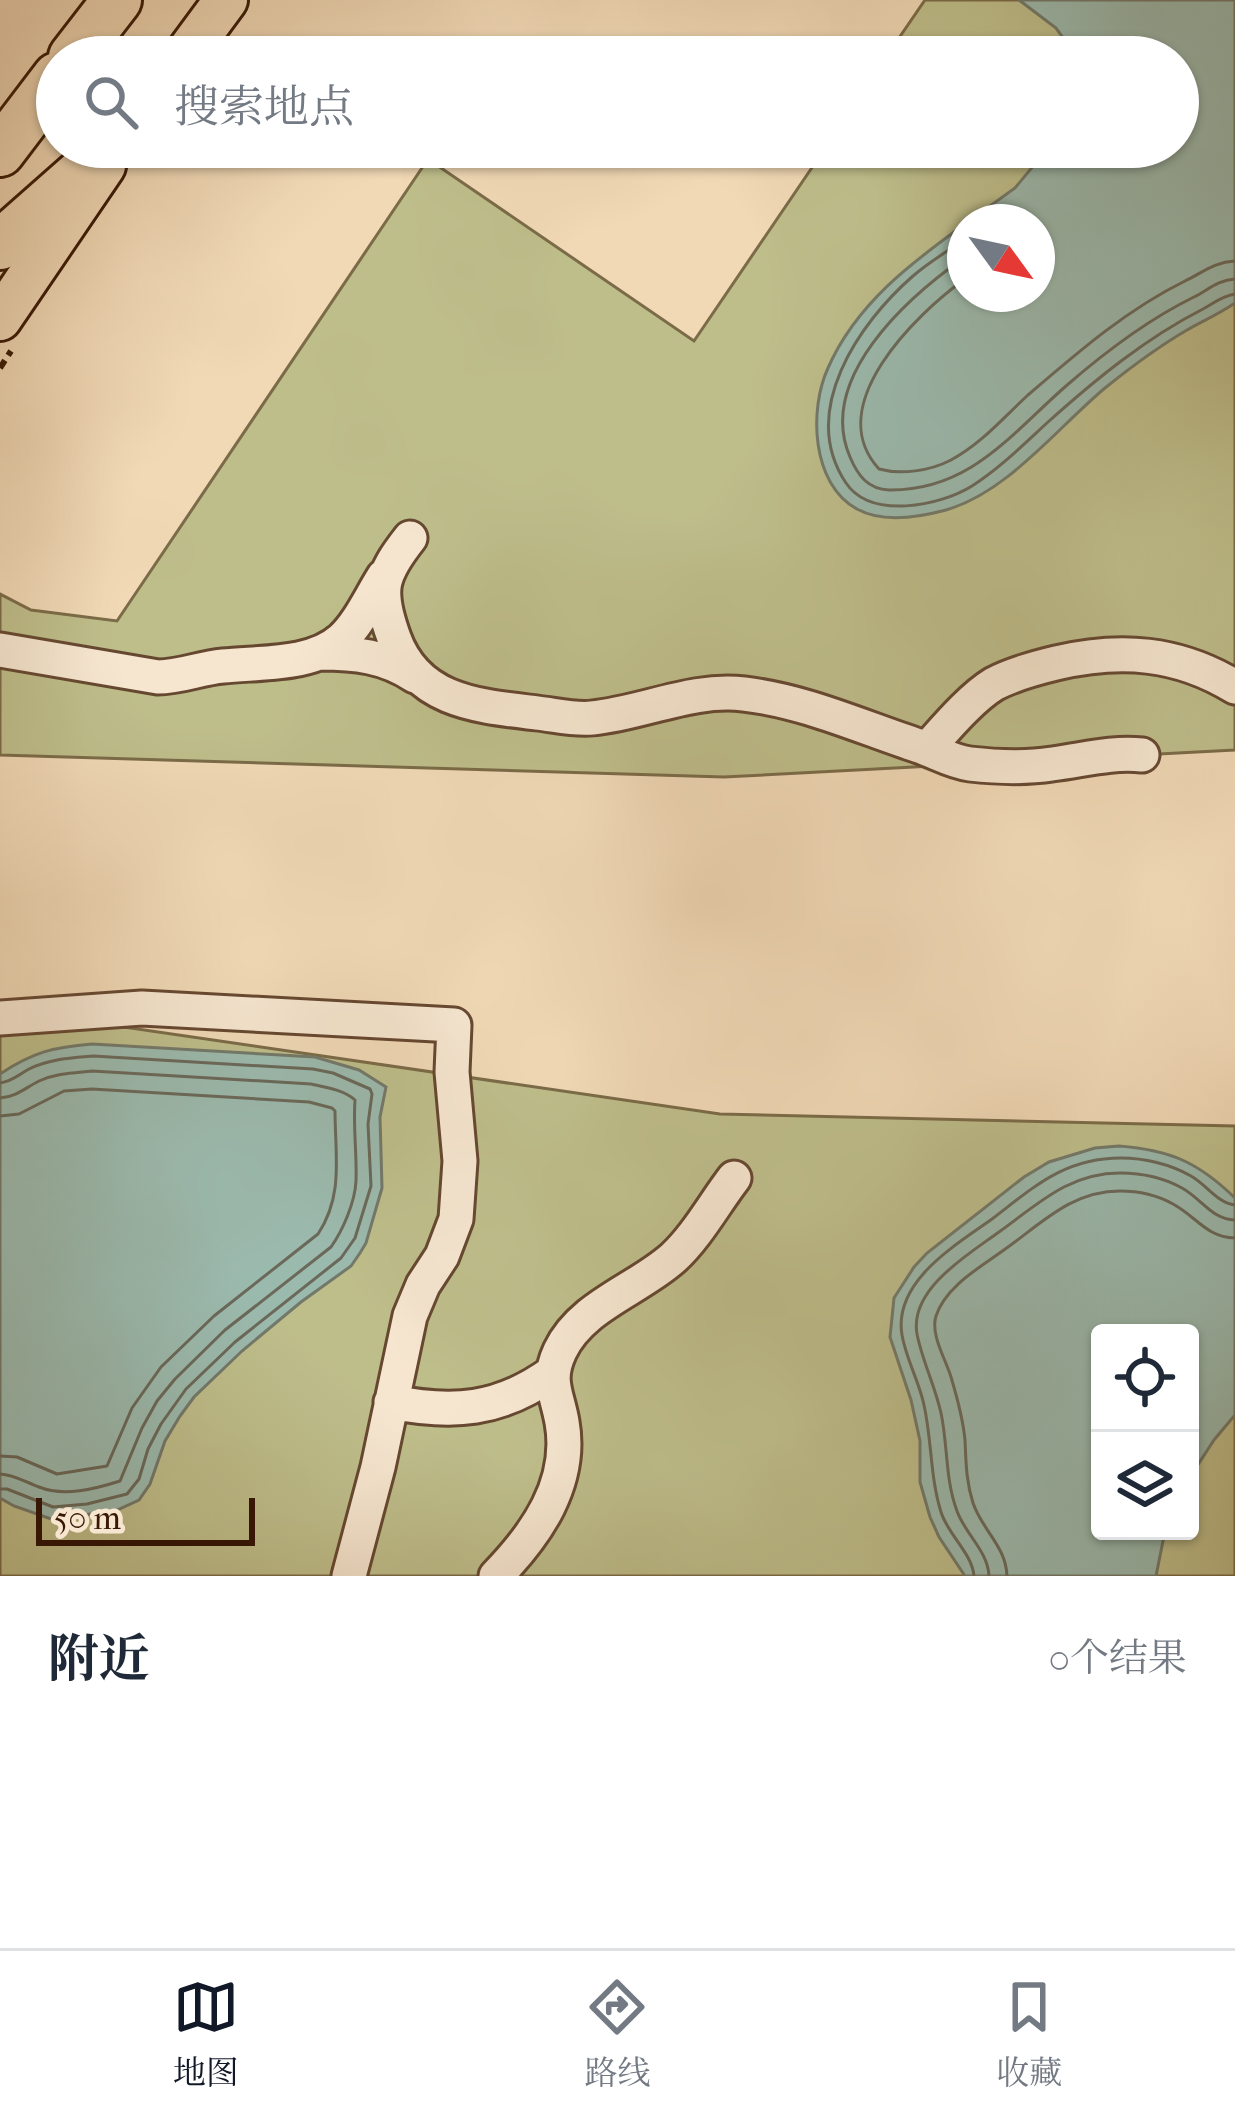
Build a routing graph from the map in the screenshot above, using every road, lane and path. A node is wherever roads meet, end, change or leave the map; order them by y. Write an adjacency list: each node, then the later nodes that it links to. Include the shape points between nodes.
1 (118, 0): 3 (highway)
2 (226, 0): 4 (main road)
3 (90, 36)
4 (199, 36)
5 (36, 105): 6 (highway)
6 (0, 152)
7 (90, 168): 9 (highway)
8 (103, 168): 10 (main road)
9 (0, 244)
10 (6, 335): 11 (path)
11 (0, 368)
12 (410, 538): 13 (lane)
13 (385, 574): 15 (lane, via 341,640); 16 (lane, via 394,638)
14 (0, 650): 15 (lane, via 158,677)
15 (320, 653): 16 (lane, via 369,655)
16 (418, 678): 18 (lane, via 463,700 589,719 697,694 750,695 810,707)
17 (1235, 688): 18 (lane, via 1164,657 1082,657 989,687)
18 (927, 749): 19 (lane, via 965,764 1026,767)
19 (1142, 755)
20 (0, 1018): 23 (lane, via 142,1008 454,1025 456,1219 410,1316)
21 (734, 1178): 22 (lane, via 673,1258 580,1323)
22 (552, 1373): 23 (lane, via 487,1405); 25 (lane, via 562,1422 554,1498)
23 (391, 1402): 24 (lane)
24 (349, 1576)
25 (496, 1576)

